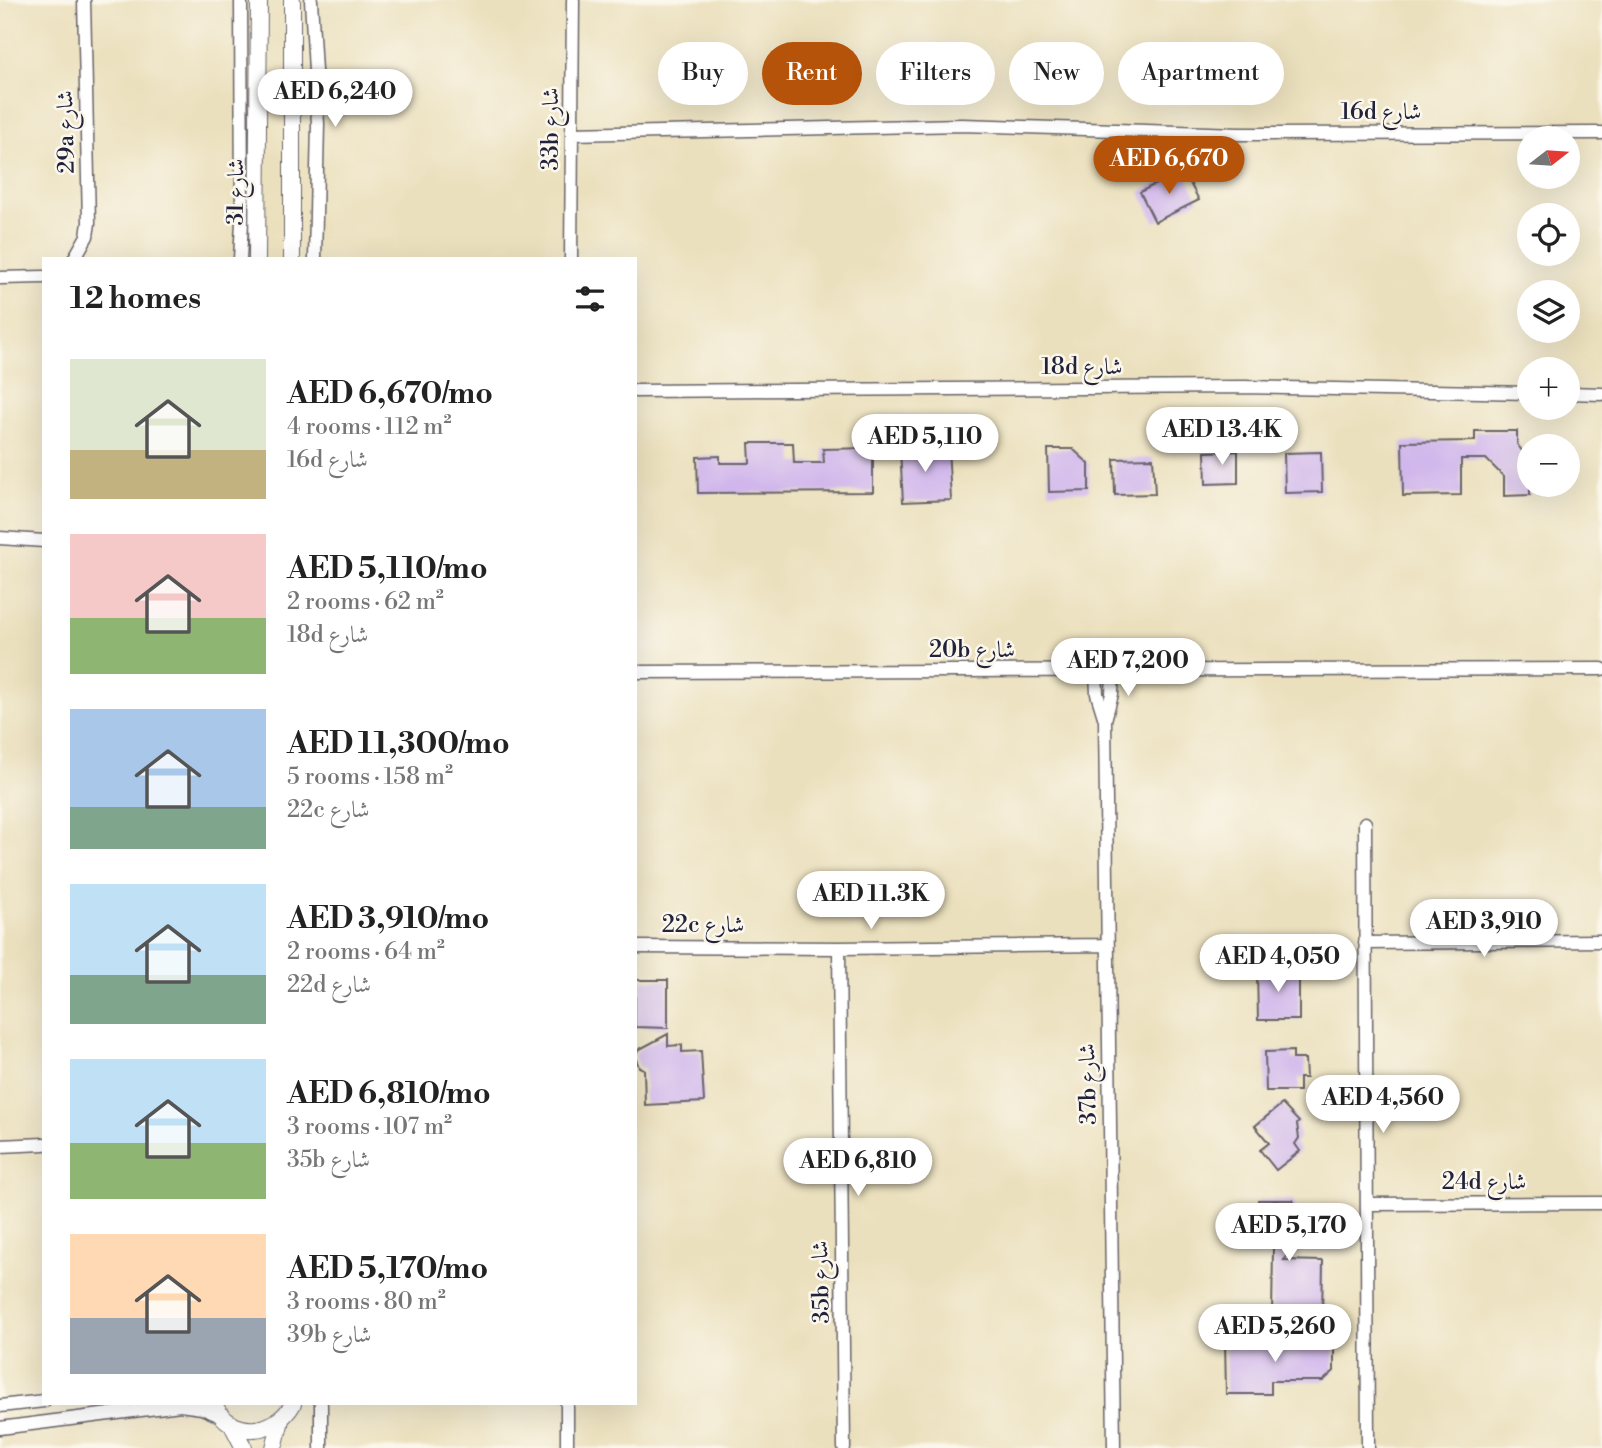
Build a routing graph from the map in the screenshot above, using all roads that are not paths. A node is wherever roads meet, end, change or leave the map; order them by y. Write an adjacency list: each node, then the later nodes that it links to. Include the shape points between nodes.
1 (83, 0): 9 (street, 29a شارع, via 89,223)
2 (241, 0): 10 (street)
3 (258, 0): 11 (street, شارع 31)
4 (292, 0): 12 (street)
5 (311, 0): 13 (street, via 318,124)
6 (573, 0): 8 (street, 33b شارع)
7 (1602, 133): 8 (street, 16d شارع, via 1239,134 962,125)
8 (572, 134): 14 (street, 33b شارع)
9 (75, 257)
10 (240, 257)
11 (257, 257)
12 (292, 257)
13 (315, 257)
14 (571, 257)
15 (42, 277): 16 (street)
16 (0, 278)
17 (637, 391): 18 (street, 18d شارع, via 1244,387)
18 (1517, 393)
19 (1580, 393): 20 (street)
20 (1602, 394)
21 (0, 538): 22 (street)
22 (42, 541)
23 (1602, 669): 25 (street, 20b شارع)
24 (1096, 671): 25 (street, 20b شارع); 26 (street, 20b شارع); 27 (street, 37b شارع)
25 (1113, 671): 27 (street, 37b شارع)
26 (637, 672)
27 (1105, 720): 31 (street, 37b شارع)
28 (1364, 823): 30 (street)
29 (1602, 941): 30 (street)
30 (1365, 943): 36 (street)
31 (1108, 945): 33 (street, 22c شارع); 51 (street, 37b شارع)
32 (637, 947): 33 (street, 22c شارع)
33 (839, 948): 50 (street, 35b شارع)
34 (42, 1144): 35 (street)
35 (0, 1146)
36 (1367, 1203): 37 (street, 24d شارع); 52 (street)
37 (1602, 1203)
38 (42, 1401): 42 (street)
39 (292, 1405): 44 (street)
40 (321, 1405): 48 (street)
41 (567, 1405): 49 (street)
42 (0, 1406)
43 (223, 1415): 44 (street, via 251,1430); 45 (street, via 180,1405); 46 (street)
44 (281, 1420): 47 (street)
45 (0, 1428)
46 (244, 1448)
47 (274, 1448)
48 (321, 1448)
49 (567, 1448)
50 (844, 1448)
51 (1114, 1448)
52 (1368, 1448)

